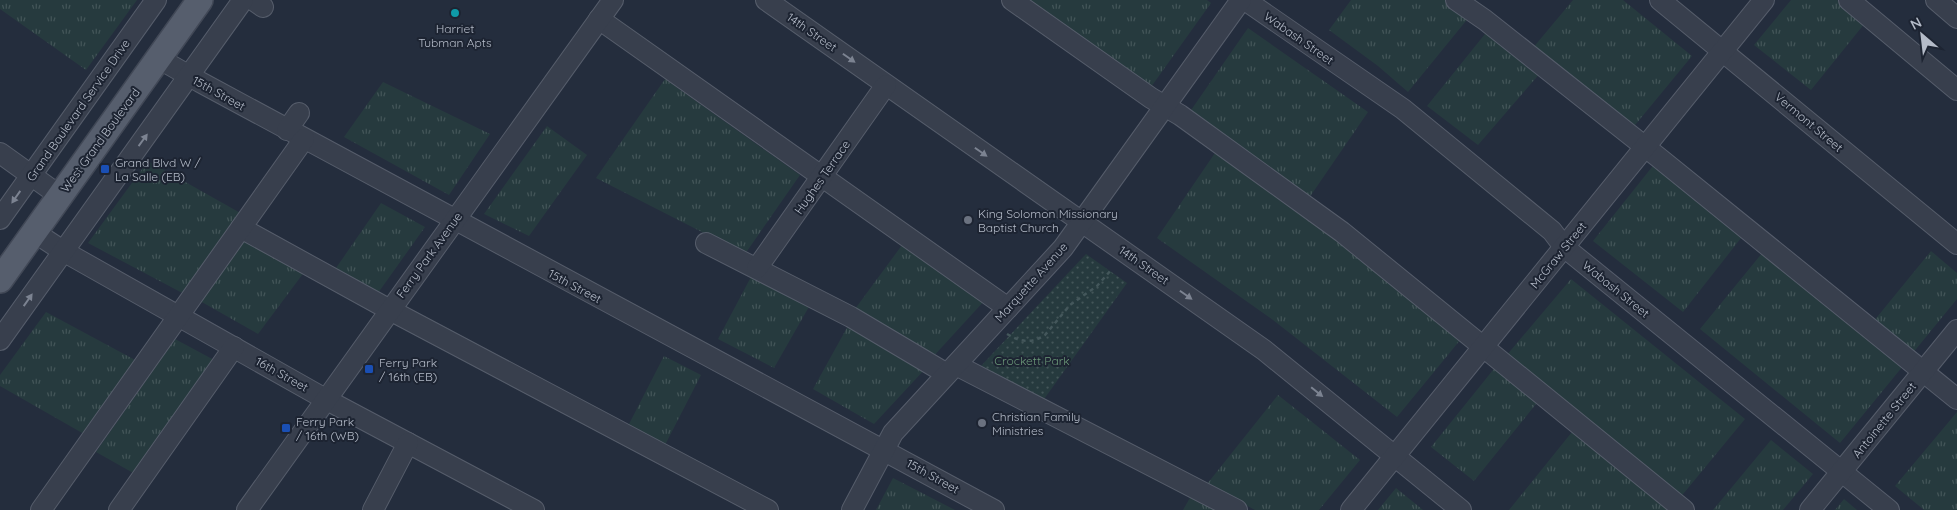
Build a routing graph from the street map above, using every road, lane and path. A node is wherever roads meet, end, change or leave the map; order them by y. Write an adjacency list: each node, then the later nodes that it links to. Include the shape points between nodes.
1 (156, 0): 26 (street, Grand Boulevard Service Drive)
2 (200, 0): 17 (main road, West Grand Boulevard)
3 (243, 0): 18 (street)
4 (612, 0): 15 (street, Ferry Park Avenue)
5 (766, 0): 19 (street, 14th Street, one-way to 19)
6 (1012, 0): 21 (street)
7 (1241, 0): 21 (street, Marquette Avenue)
8 (1245, 0): 36 (street, Wabash Street, via 1402,108 1552,231)
9 (1456, 0): 24 (street)
10 (1660, 0): 16 (street, Vermont Street)
11 (1764, 0): 16 (street, McGraw Street)
12 (1849, 0): 20 (street)
13 (1936, 0): 14 (street)
14 (1957, 18)
15 (599, 19): 27 (street); 30 (street, Ferry Park Avenue)
16 (1724, 51): 24 (street, McGraw Street); 35 (street, Vermont Street)
17 (158, 58): 18 (street, 15th Street); 28 (main road, West Grand Boulevard)
18 (188, 76): 23 (street, 15th Street); 37 (street, one-way to 18)
19 (886, 85): 27 (street, Hughes Terrace); 31 (street, 14th Street, one-way to 31)
20 (1957, 90)
21 (1165, 106): 31 (street, Marquette Avenue); 48 (street, via 1342,232)
22 (300, 113): 23 (street)
23 (296, 134): 30 (street, 15th Street); 32 (street)
24 (1646, 146): 36 (street, McGraw Street); 50 (street)
25 (0, 153): 26 (street)
26 (31, 176): 28 (street); 29 (street, Grand Boulevard Service Drive, one-way to 29)
27 (822, 177): 38 (street, Hughes Terrace); 41 (street)
28 (60, 196): 33 (main road, West Grand Boulevard)
29 (0, 219)
30 (454, 220): 42 (street, Ferry Park Avenue); 54 (street, 15th Street)
31 (1082, 222): 41 (street, Marquette Avenue, via 1063,248); 55 (street, 14th Street, one-way to 55, via 1264,350)
32 (242, 228): 42 (street); 43 (street)
33 (34, 232): 37 (street, 16th Street); 40 (main road, West Grand Boulevard)
34 (706, 243): 38 (street)
35 (1957, 244)
36 (1564, 246): 48 (street, McGraw Street); 56 (street, Wabash Street)
37 (63, 251): 43 (street, 16th Street); 46 (street, one-way to 37)
38 (757, 268): 49 (street)
39 (1112, 268): 45 (path, via 1097,286 1070,305 1045,335 1022,341)
40 (0, 280)
41 (1008, 308): 49 (street, Marquette Avenue)
42 (390, 310): 52 (street, Ferry Park Avenue); 62 (street)
43 (179, 316): 47 (street, 16th Street); 57 (street)
44 (1957, 330): 50 (street, Antoinette Street)
45 (1005, 333)
46 (0, 340)
47 (234, 347): 52 (street, 16th Street); 58 (street)
48 (1483, 347): 55 (street, McGraw Street); 68 (street)
49 (951, 369): 54 (street, Marquette Avenue, via 894,433); 65 (street)
50 (1923, 371): 51 (street); 56 (street, Antoinette Street)
51 (1957, 399)
52 (327, 400): 53 (street, 16th Street); 59 (street, Ferry Park Avenue)
53 (408, 443): 60 (street); 61 (street, 16th Street)
54 (884, 449): 63 (street, Marquette Avenue); 64 (street, 15th Street)
55 (1395, 456): 66 (street, McGraw Street); 67 (street, 14th Street)
56 (1842, 472): 69 (street, Antoinette Street); 70 (street, Wabash Street)
57 (41, 510)
58 (119, 510)
59 (247, 510)
60 (373, 510)
61 (534, 510)
62 (768, 510)
63 (852, 510)
64 (994, 510)
65 (1236, 510)
66 (1351, 510)
67 (1461, 510)
68 (1684, 510)
69 (1810, 510)
70 (1889, 510)

